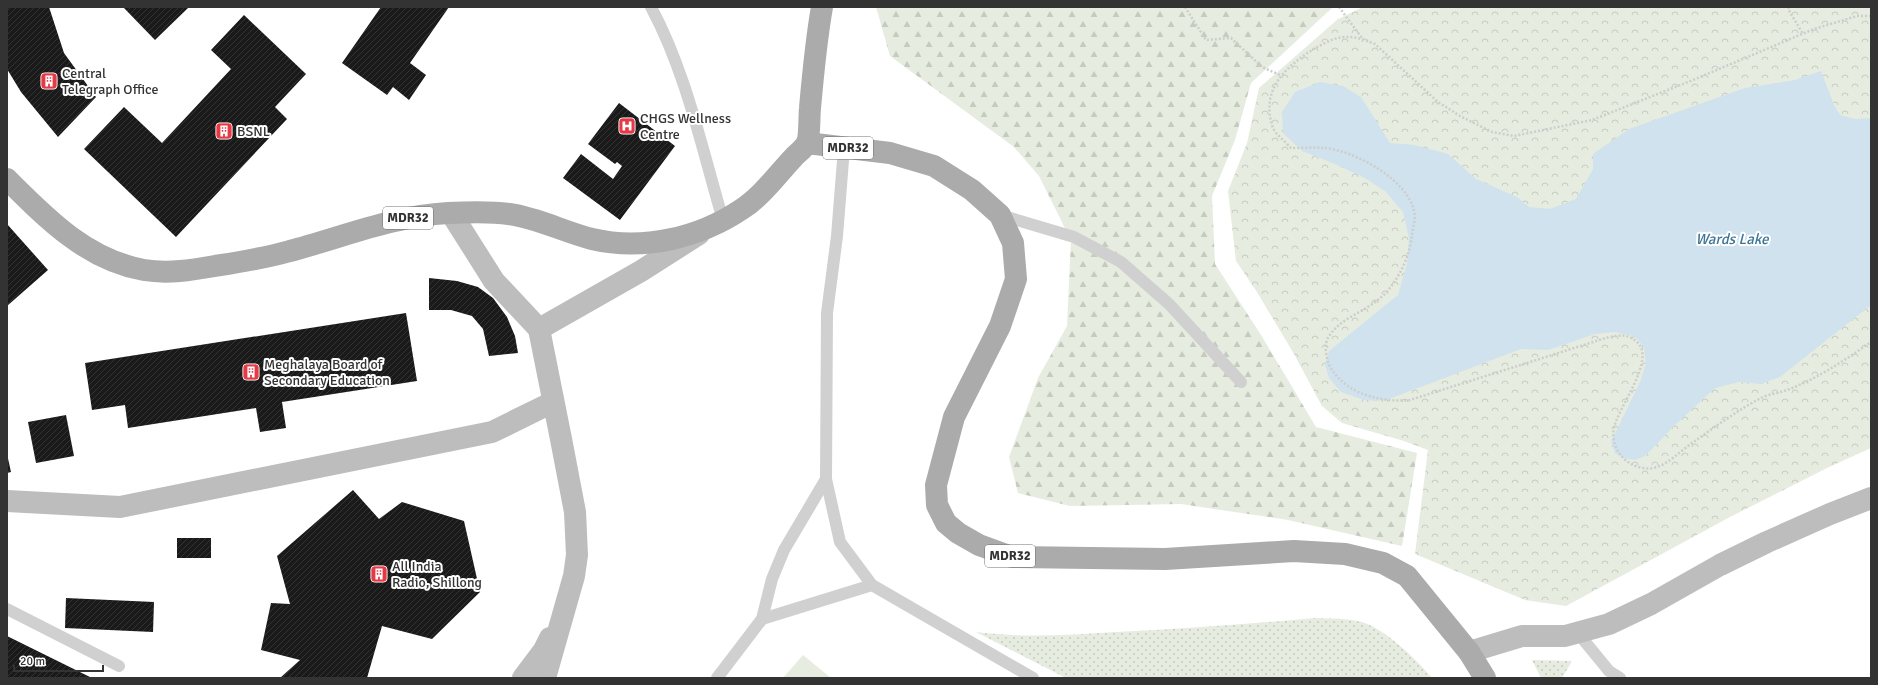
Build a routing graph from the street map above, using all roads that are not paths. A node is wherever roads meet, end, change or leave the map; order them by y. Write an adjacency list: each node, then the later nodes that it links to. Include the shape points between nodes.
1 (651, 7): 8 (lane, via 667,36 691,110)
2 (822, 7): 3 (main road, via 815,48)
3 (806, 144): 4 (main road, MDR32); 8 (main road, MDR32, via 752,202)
4 (844, 148): 7 (main road, MDR32, via 890,153 934,166 972,190); 12 (lane, via 827,313)
5 (7, 179): 6 (main road, MDR32, via 41,214 71,238 104,258 122,265 148,270 174,271 228,264 288,252 394,220 426,214)
6 (451, 213): 8 (main road, MDR32, via 510,214 592,239 617,243 676,238); 9 (street, via 494,281)
7 (1000, 214): 10 (lane, via 1074,237 1121,262 1169,304); 20 (main road, MDR32, via 1013,243 1016,279 1000,326 954,417 942,456 936,492 937,505 946,523 979,545 1012,557 1165,558 1294,551 1345,554 1383,563 1407,576)
8 (717, 223): 9 (street, via 641,271)
9 (538, 329): 11 (street)
10 (1241, 382)
11 (553, 402): 14 (street, via 492,432 120,507); 17 (street, via 575,512 577,541 574,576)
12 (826, 478): 15 (lane, via 840,542); 18 (lane, via 784,550 772,579)
13 (1871, 498): 19 (street, via 1767,542 1609,624)
14 (7, 501)
15 (872, 585): 18 (lane); 25 (lane)
16 (7, 609): 21 (lane)
17 (565, 609): 22 (street, via 544,650); 23 (street)
18 (762, 619): 24 (lane)
19 (1577, 632): 20 (street, via 1565,636 1522,636); 27 (lane, via 1609,671)
20 (1469, 652): 26 (main road, MDR32)
21 (119, 666)
22 (523, 678)
23 (545, 678)
24 (717, 678)
25 (1033, 678)
26 (1486, 678)
27 (1620, 678)

